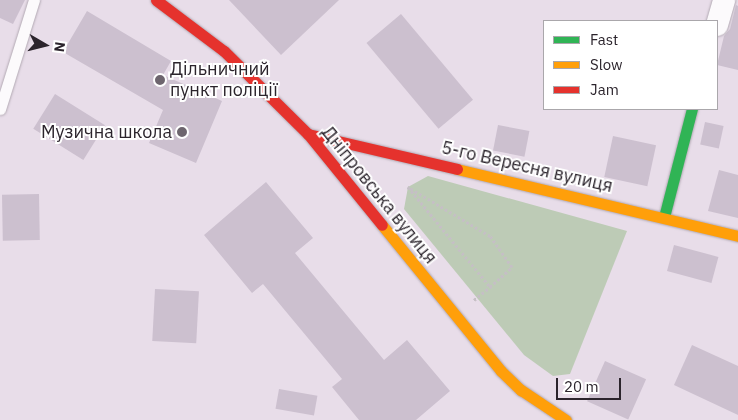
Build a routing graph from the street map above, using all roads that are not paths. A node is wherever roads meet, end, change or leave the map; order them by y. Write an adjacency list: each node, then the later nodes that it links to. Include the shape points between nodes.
1 (34, 0): 5 (lane)
2 (156, 0): 7 (main road, Дніпровська вулиця, via 224,51)
3 (724, 0): 4 (street)
4 (718, 21)
5 (0, 110)
6 (692, 110): 8 (main road)
7 (308, 134): 8 (main road, 5-го Вересня вулиця); 10 (main road, Дніпровська вулиця, via 501,371)
8 (664, 217): 9 (main road, 5-го Вересня вулиця)
9 (738, 236)
10 (566, 420)

